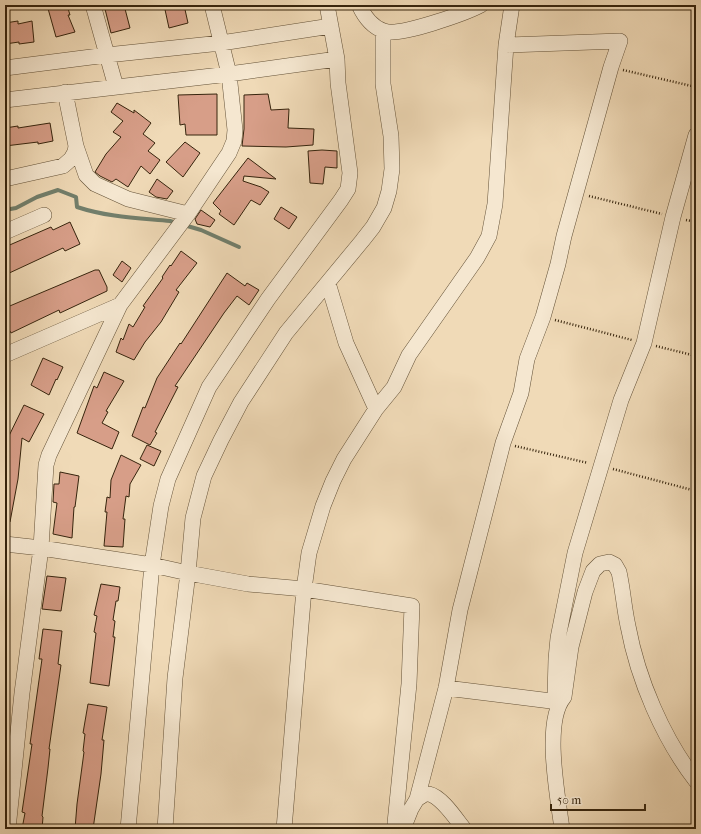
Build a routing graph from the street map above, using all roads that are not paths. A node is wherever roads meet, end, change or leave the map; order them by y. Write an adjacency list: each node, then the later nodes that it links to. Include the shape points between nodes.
1 (92, 5): 11 (street)
2 (212, 5): 9 (street)
3 (327, 5): 7 (street)
4 (359, 5): 8 (street, via 367,20)
5 (481, 5): 8 (street, via 414,28)
6 (512, 5): 10 (street)
7 (331, 26): 9 (street); 12 (street)
8 (384, 31): 24 (street, via 383,84 391,136 392,169 389,191 384,208 373,227)
9 (222, 43): 11 (street); 14 (street)
10 (506, 45): 27 (street, via 495,204 489,236 477,258 409,355 394,387); 33 (street, via 620,41 543,317 527,359 521,393 503,443 460,610)
11 (107, 55): 13 (street); 15 (street)
12 (337, 59): 14 (street); 30 (street, via 350,173 348,189 268,299 209,387 168,479)
13 (5, 68)
14 (229, 74): 15 (street); 21 (street, via 234,141 229,153)
15 (116, 86): 16 (street)
16 (64, 92): 17 (street); 19 (street)
17 (5, 100)
18 (696, 135): 34 (street, via 673,217 644,343 621,400 575,554 558,638 555,696)
19 (76, 146): 20 (street, via 71,159 63,166); 21 (street, via 86,175 94,184 128,199)
20 (5, 179)
21 (188, 214): 25 (street)
22 (44, 215): 23 (street)
23 (5, 232)
24 (328, 283): 27 (street, via 346,343); 31 (street, via 286,333 241,402 220,440 204,476 193,518)
25 (120, 305): 26 (street); 29 (street, via 48,455)
26 (5, 355)
27 (376, 409): 32 (street, via 332,481 309,553)
28 (5, 544): 29 (street)
29 (41, 548): 30 (street); 37 (street)
30 (152, 565): 31 (street); 38 (street)
31 (188, 573): 32 (street, via 248,584); 39 (street, via 175,678)
32 (304, 589): 40 (street); 41 (street, via 412,606 409,684 395,823)
33 (446, 688): 34 (street); 36 (street)
34 (559, 702): 35 (street, via 564,697 571,647 585,592 593,571 600,564 608,562 619,572 628,627 649,698 667,738); 44 (street, via 553,751)
35 (696, 781)
36 (417, 799): 42 (street); 43 (street, via 424,794 436,797)
37 (8, 829)
38 (128, 829)
39 (165, 829)
40 (284, 829)
41 (397, 829)
42 (403, 829)
43 (464, 829)
44 (562, 829)

